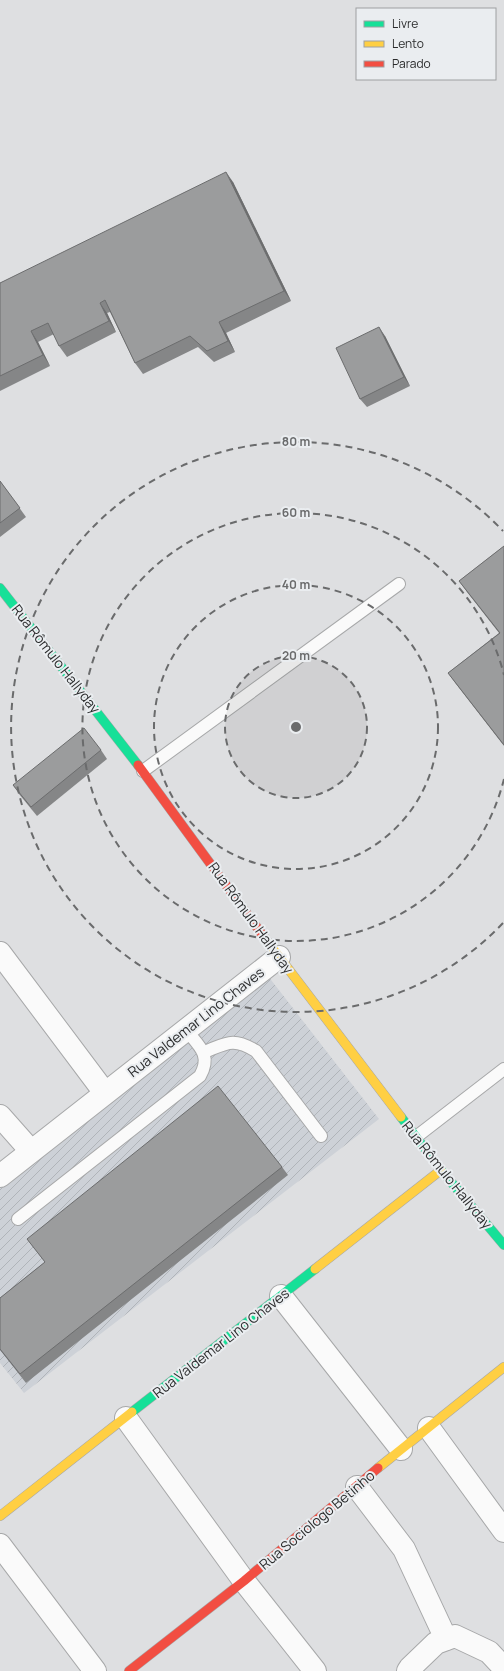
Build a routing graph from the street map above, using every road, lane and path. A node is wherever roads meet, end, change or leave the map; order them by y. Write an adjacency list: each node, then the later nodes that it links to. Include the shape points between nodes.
1 (399, 584): 3 (lane)
2 (0, 588): 3 (street, Rua Rômulo Hallyday)
3 (143, 771): 5 (street, Rua Rômulo Hallyday)
4 (0, 954): 9 (street)
5 (279, 957): 6 (street, Rua Valdemar Lino Chaves); 12 (street, Rua Rômulo Hallyday)
6 (186, 1030): 7 (lane); 9 (street, Rua Valdemar Lino Chaves)
7 (204, 1052): 11 (lane, via 230,1042 243,1043 256,1051); 16 (lane, via 206,1066 200,1076)
8 (504, 1069): 12 (lane)
9 (105, 1093): 13 (street, Rua Valdemar Lino Chaves)
10 (0, 1116): 13 (street)
11 (321, 1136)
12 (416, 1137): 14 (street, Rua Rômulo Hallyday)
13 (31, 1151): 15 (street, Rua Valdemar Lino Chaves)
14 (441, 1170): 17 (street, Rua Rômulo Hallyday); 18 (street, Rua Valdemar Lino Chaves)
15 (0, 1176)
16 (18, 1218)
17 (504, 1245)
18 (281, 1296): 20 (street, Rua Valdemar Lino Chaves); 22 (street)
19 (504, 1367): 21 (street, Rua Sociologo Betinho)
20 (126, 1418): 24 (street, Rua Valdemar Lino Chaves); 27 (street)
21 (429, 1428): 22 (street, Rua Sociologo Betinho); 25 (street)
22 (401, 1449): 23 (street, Rua Sociologo Betinho)
23 (357, 1487): 27 (street, Rua Sociologo Betinho); 28 (street, via 404,1549)
24 (0, 1516)
25 (504, 1531)
26 (0, 1545): 30 (street)
27 (244, 1581): 31 (street, Rua Sociologo Betinho); 32 (street)
28 (446, 1639): 29 (street, via 455,1636 489,1652); 33 (street, via 436,1643)
29 (504, 1668)
30 (95, 1671)
31 (129, 1671)
32 (315, 1671)
33 (408, 1671)

